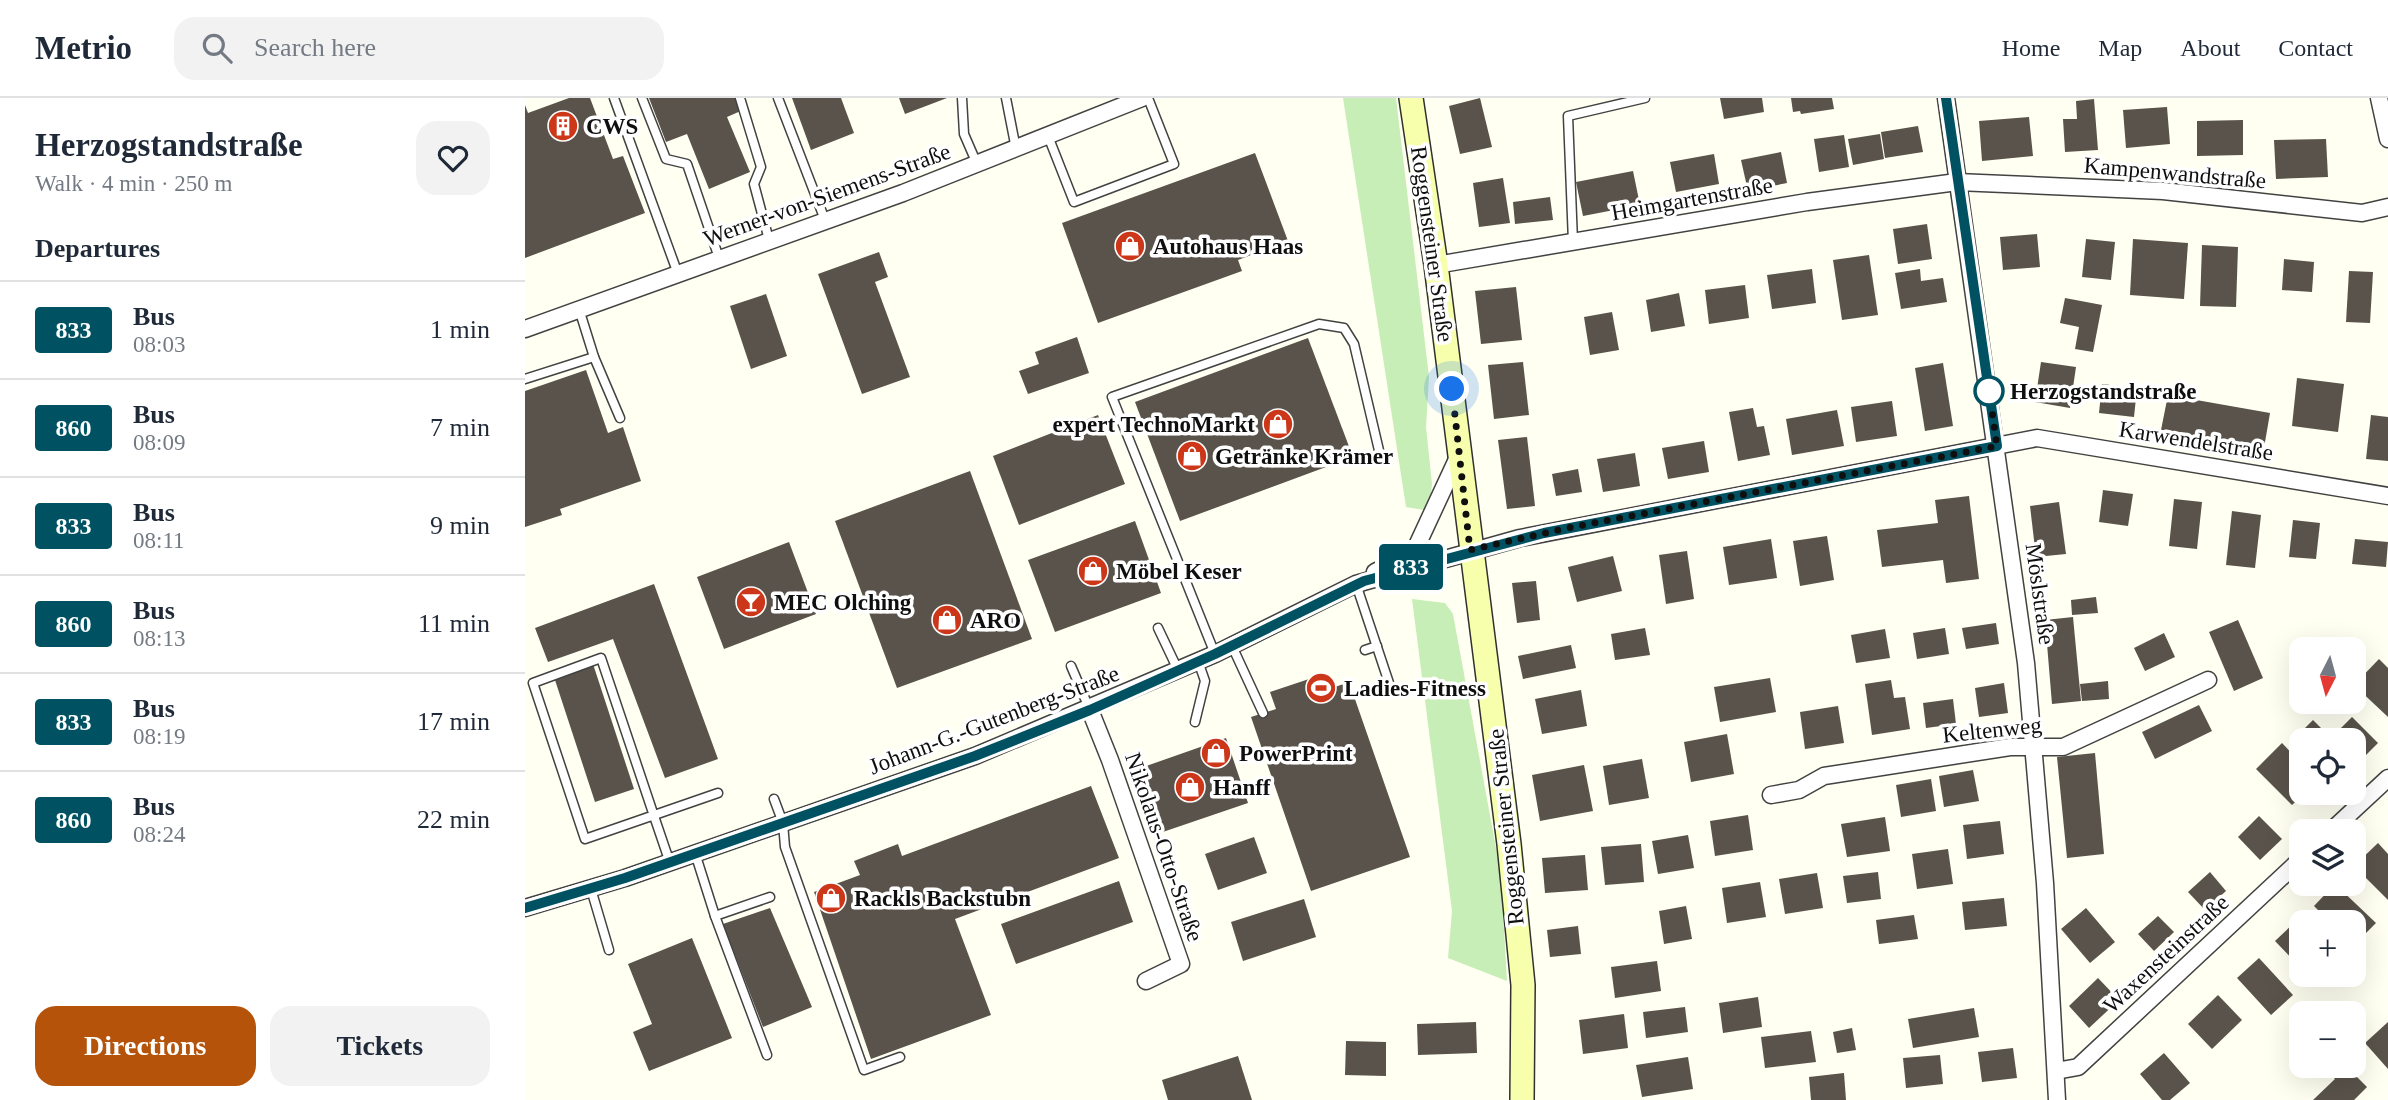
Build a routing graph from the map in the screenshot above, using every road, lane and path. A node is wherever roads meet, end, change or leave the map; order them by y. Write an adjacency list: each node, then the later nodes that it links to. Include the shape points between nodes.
1 (614, 98): 24 (lane)
2 (642, 98): 22 (lane, via 666,159 687,164)
3 (740, 98): 20 (lane, via 761,167 754,184)
4 (778, 98): 19 (lane)
5 (962, 98): 16 (lane, via 964,134)
6 (1006, 98): 15 (lane)
7 (1142, 98): 13 (street, Werner-von-Siemens-Straße)
8 (1148, 98): 13 (lane, via 1174,164 1075,202)
9 (1411, 98): 23 (main road, Roggensteiner Straße)
10 (1645, 98): 21 (lane, via 1568,116)
11 (1946, 98): 17 (street, Möslstraße)
12 (2379, 98): 14 (street)
13 (1048, 136): 15 (street, Werner-von-Siemens-Straße)
14 (2388, 139)
15 (1016, 149): 16 (street, Werner-von-Siemens-Straße)
16 (977, 164): 19 (street, Werner-von-Siemens-Straße)
17 (1957, 183): 18 (street, Kampenwandstraße, via 2163,191 2362,214); 21 (street, Heimgartenstraße, via 1807,202); 30 (street, Möslstraße)
18 (2388, 207)
19 (825, 220): 20 (street, Werner-von-Siemens-Straße)
20 (769, 240): 22 (street, Werner-von-Siemens-Straße)
21 (1573, 242): 23 (street, Heimgartenstraße)
22 (719, 258): 24 (street, Werner-von-Siemens-Straße)
23 (1436, 265): 31 (main road, Roggensteiner Straße)
24 (678, 274): 25 (street, Werner-von-Siemens-Straße)
25 (579, 309): 26 (street, Werner-von-Siemens-Straße); 27 (lane)
26 (525, 329)
27 (594, 357): 28 (lane); 29 (lane)
28 (525, 379)
29 (620, 418)
30 (1997, 446): 33 (street, Karwendelstraße, via 2037,438); 34 (street); 49 (street, Möslstraße)
31 (1459, 455): 34 (main road, Roggensteiner Straße); 35 (street, via 1414,552 1382,566)
32 (1381, 459): 40 (lane, via 1354,344 1344,328 1319,324 1112,397)
33 (2388, 496)
34 (1470, 550): 35 (street, Johann-G.-Gutenberg-Straße); 69 (main road, Roggensteiner Straße, via 1523,985)
35 (1360, 583): 37 (street, Johann-G.-Gutenberg-Straße); 38 (lane)
36 (1158, 628): 43 (lane)
37 (1232, 646): 40 (street, Johann-G.-Gutenberg-Straße); 47 (lane)
38 (1377, 646): 39 (lane); 45 (lane)
39 (1365, 650)
40 (1215, 654): 41 (street, Johann-G.-Gutenberg-Straße)
41 (1198, 662): 43 (street, Johann-G.-Gutenberg-Straße); 48 (lane, via 1205,681)
42 (1071, 666): 46 (lane)
43 (1178, 670): 46 (street, Johann-G.-Gutenberg-Straße)
44 (2208, 680): 49 (street, Keltenweg, via 2063,747)
45 (1390, 686)
46 (1090, 710): 56 (street, Johann-G.-Gutenberg-Straße); 65 (street, Nikolaus-Otto-Straße, via 1181,964)
47 (1262, 713)
48 (1195, 722)
49 (2033, 747): 52 (street, Keltenweg, via 1824,776 1799,790); 68 (street, Möslstraße)
50 (2388, 778): 55 (street)
51 (718, 793): 54 (lane)
52 (1771, 795)
53 (774, 799): 56 (lane)
54 (654, 816): 54 (lane, via 601,658 533,683 585,839); 58 (lane)
55 (2344, 819)
56 (783, 823): 57 (street, Johann-G.-Gutenberg-Straße); 67 (lane, via 785,847 864,1070)
57 (695, 853): 58 (street, Johann-G.-Gutenberg-Straße); 63 (lane)
58 (670, 863): 60 (street, Johann-G.-Gutenberg-Straße)
59 (2289, 870): 68 (street, Waxensteinstraße, via 2078,1067)
60 (591, 889): 62 (street, Johann-G.-Gutenberg-Straße); 64 (lane)
61 (770, 897): 63 (lane)
62 (525, 908)
63 (715, 916): 66 (lane)
64 (609, 950)
65 (1146, 981)
66 (767, 1055)
67 (900, 1057)
68 (2056, 1071): 70 (street, Möslstraße)
69 (1522, 1100)
70 (2057, 1100)

